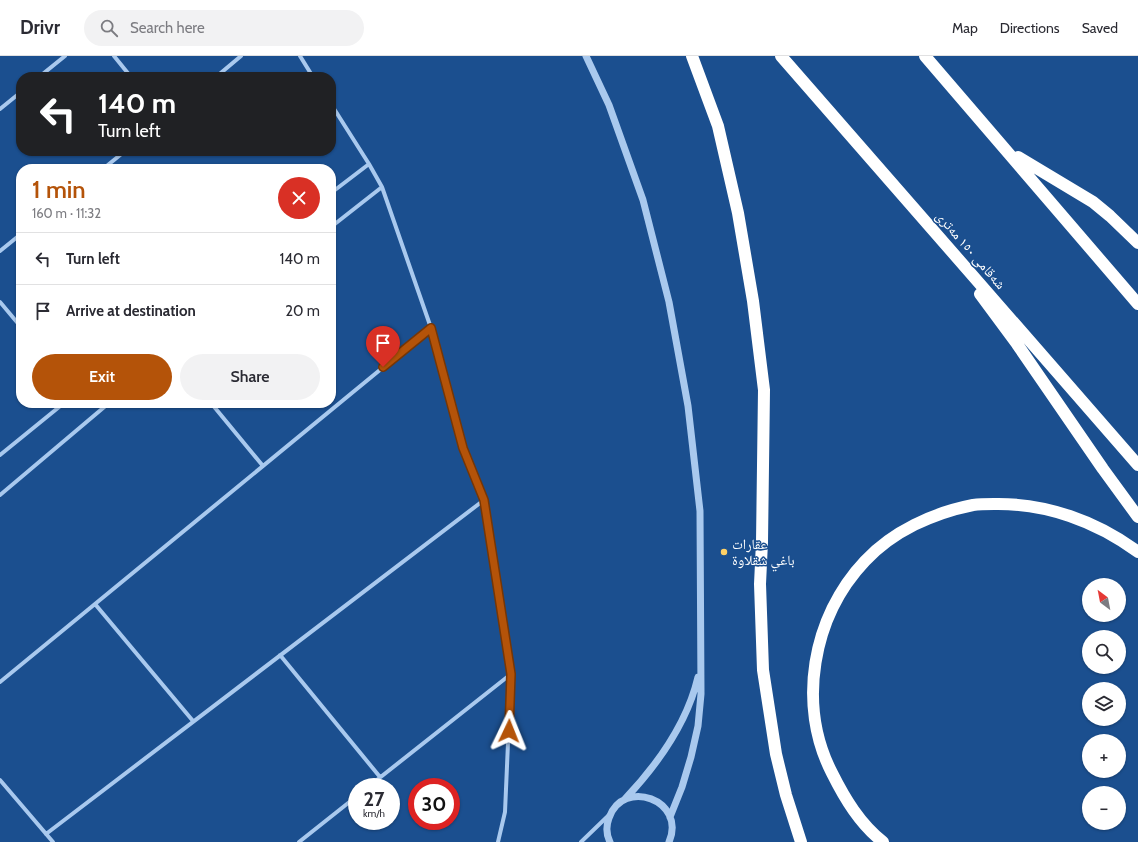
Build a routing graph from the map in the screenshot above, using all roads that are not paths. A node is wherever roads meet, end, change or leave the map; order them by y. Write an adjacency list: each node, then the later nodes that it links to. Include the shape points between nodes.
1 (65, 56): 9 (street)
2 (114, 56): 10 (street)
3 (242, 56): 11 (street)
4 (300, 56): 12 (street)
5 (586, 56): 45 (street, via 609,105 640,193 669,302 688,406 700,511)
6 (692, 56): 62 (highway, via 718,126 738,213 753,301 764,390 760,584 763,670 776,754)
7 (781, 56): 22 (highway, شەقامی ١٥٠ مەتری)
8 (925, 56): 16 (highway)
9 (45, 72)
10 (127, 72)
11 (222, 72)
12 (310, 72)
13 (16, 96): 14 (street)
14 (0, 109)
15 (336, 112): 19 (street)
16 (1007, 150): 25 (highway, via 1093,202); 28 (highway)
17 (119, 156): 18 (street)
18 (108, 164)
19 (369, 164): 20 (street); 21 (street)
20 (382, 187): 23 (street); 30 (street)
21 (336, 190)
22 (926, 221): 37 (highway, شەقامی ١٥٠ مەتری); 41 (highway)
23 (336, 223)
24 (16, 238): 26 (street)
25 (1138, 243)
26 (0, 251)
27 (0, 302): 29 (street)
28 (1138, 304)
29 (16, 321)
30 (431, 328): 31 (street); 40 (street, via 463,448)
31 (336, 406)
32 (58, 408): 36 (street)
33 (104, 408): 39 (street)
34 (215, 408): 38 (street)
35 (334, 408): 38 (street)
36 (0, 455)
37 (1138, 465)
38 (263, 466): 43 (street)
39 (0, 495)
40 (484, 500): 44 (street); 46 (street)
41 (1138, 517)
42 (1138, 552): 63 (highway, via 1104,530 1056,511 1016,504 974,505 934,515 897,534 865,561 840,594 822,632 816,658 813,711 826,763 838,787 850,807)
43 (95, 604): 47 (street); 48 (street)
44 (280, 655): 48 (street); 49 (street)
45 (701, 663): 51 (street, via 696,684 679,726 655,765); 54 (street, via 701,694 696,734 682,787)
46 (511, 674): 49 (street); 58 (street, via 505,812)
47 (0, 682)
48 (193, 721): 55 (street)
49 (380, 778)
50 (0, 780): 55 (street)
51 (626, 799): 53 (street, via 617,805); 54 (street, via 636,796 657,800 665,807)
52 (348, 803): 57 (street)
53 (611, 814): 59 (street); 60 (street, via 607,830)
54 (670, 817): 61 (street, via 673,826)
55 (46, 834): 56 (street)
56 (53, 842)
57 (299, 842)
58 (498, 842)
59 (581, 842)
60 (610, 842)
61 (669, 842)
62 (801, 842)
63 (883, 842)

